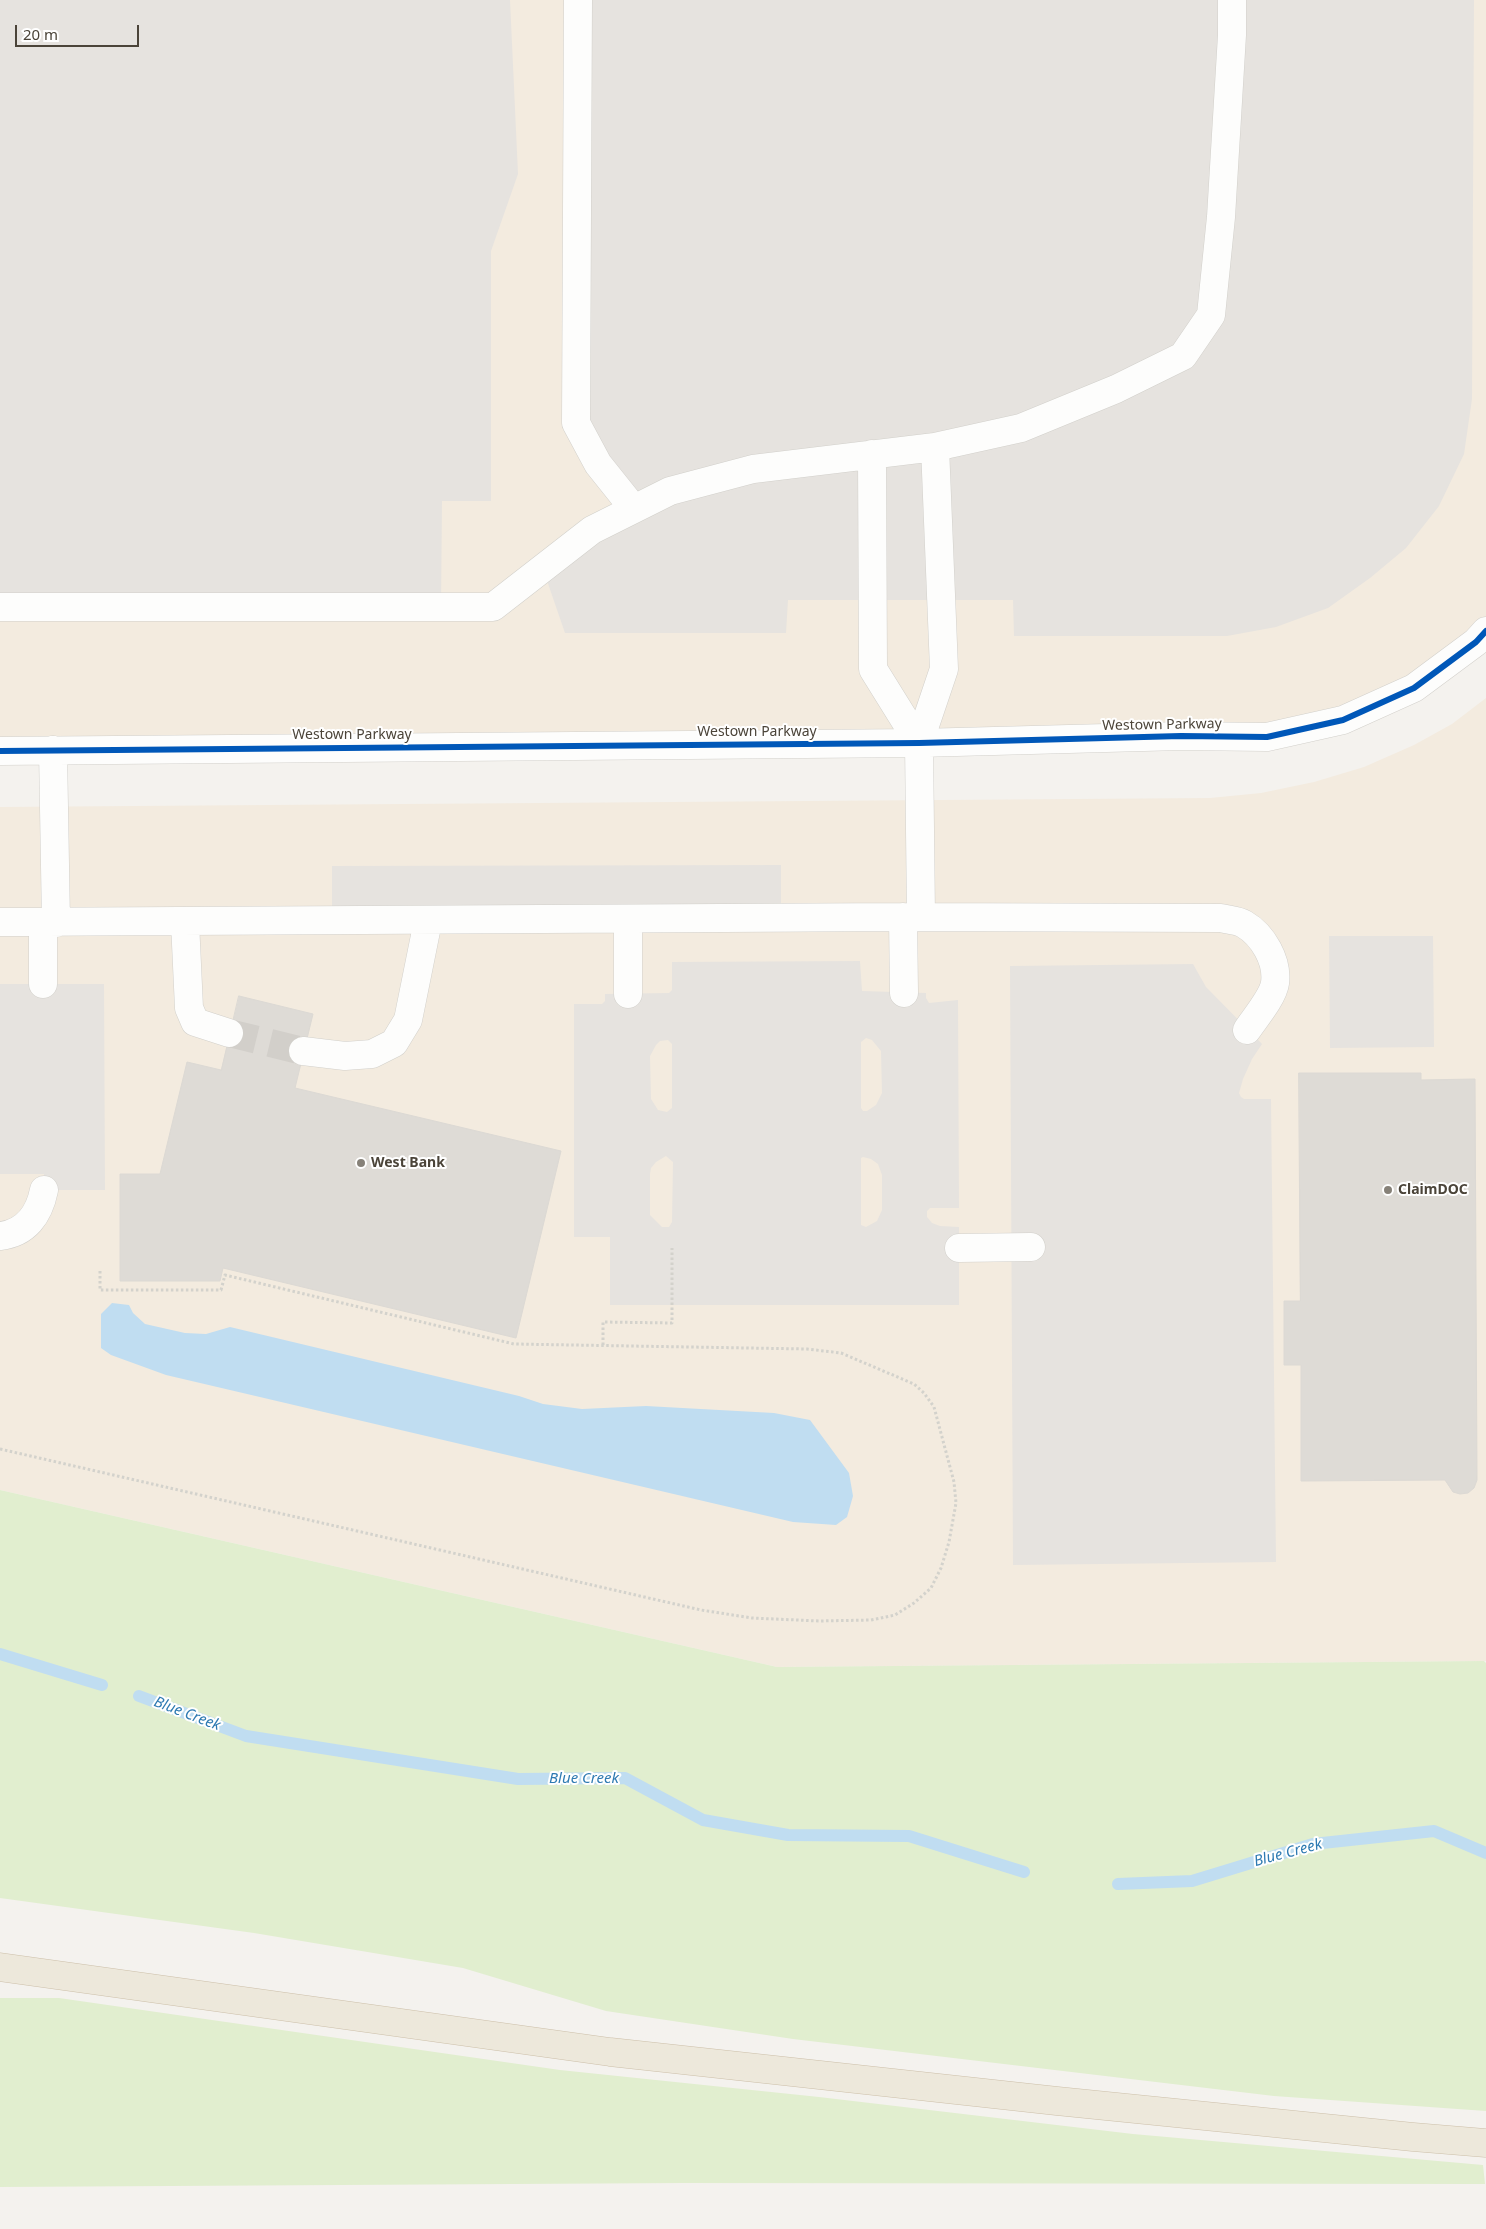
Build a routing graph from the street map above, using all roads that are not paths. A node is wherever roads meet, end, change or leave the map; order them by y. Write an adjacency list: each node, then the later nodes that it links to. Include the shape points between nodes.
1 (578, 0): 5 (street, via 576,423 598,464)
2 (1232, 0): 3 (street, via 1221,217 1211,315 1183,356 1116,389 1022,428)
3 (935, 447): 4 (street); 8 (street, via 944,669)
4 (872, 454): 5 (street, via 753,470 670,491); 8 (street, via 874,669)
5 (634, 509): 6 (street, via 592,530 493,607)
6 (0, 607)
7 (1486, 631): 8 (street, Westown Parkway, via 1414,688 1343,720 1267,737)
8 (919, 743): 9 (street, Westown Parkway); 11 (street)
9 (53, 750): 10 (street, Westown Parkway); 16 (street)
10 (0, 751)
11 (912, 917): 12 (street); 18 (street); 20 (street, via 1221,918 1243,923 1265,944 1273,963 1275,984)
12 (628, 919): 13 (street); 19 (street)
13 (428, 921): 15 (street); 22 (street, via 408,1020 394,1043 372,1054 345,1056)
14 (0, 922): 16 (street)
15 (185, 922): 16 (street); 21 (street, via 189,1008 195,1022)
16 (50, 923): 17 (street)
17 (43, 984)
18 (904, 992)
19 (628, 994)
20 (1247, 1030)
21 (230, 1033)
22 (304, 1051)
23 (44, 1190): 24 (street, via 41,1205 26,1227)
24 (0, 1236)
25 (1031, 1247): 26 (street)
26 (959, 1248)
27 (0, 1966): 28 (highway, via 610,2052 1047,2100)
28 (1486, 2143)

